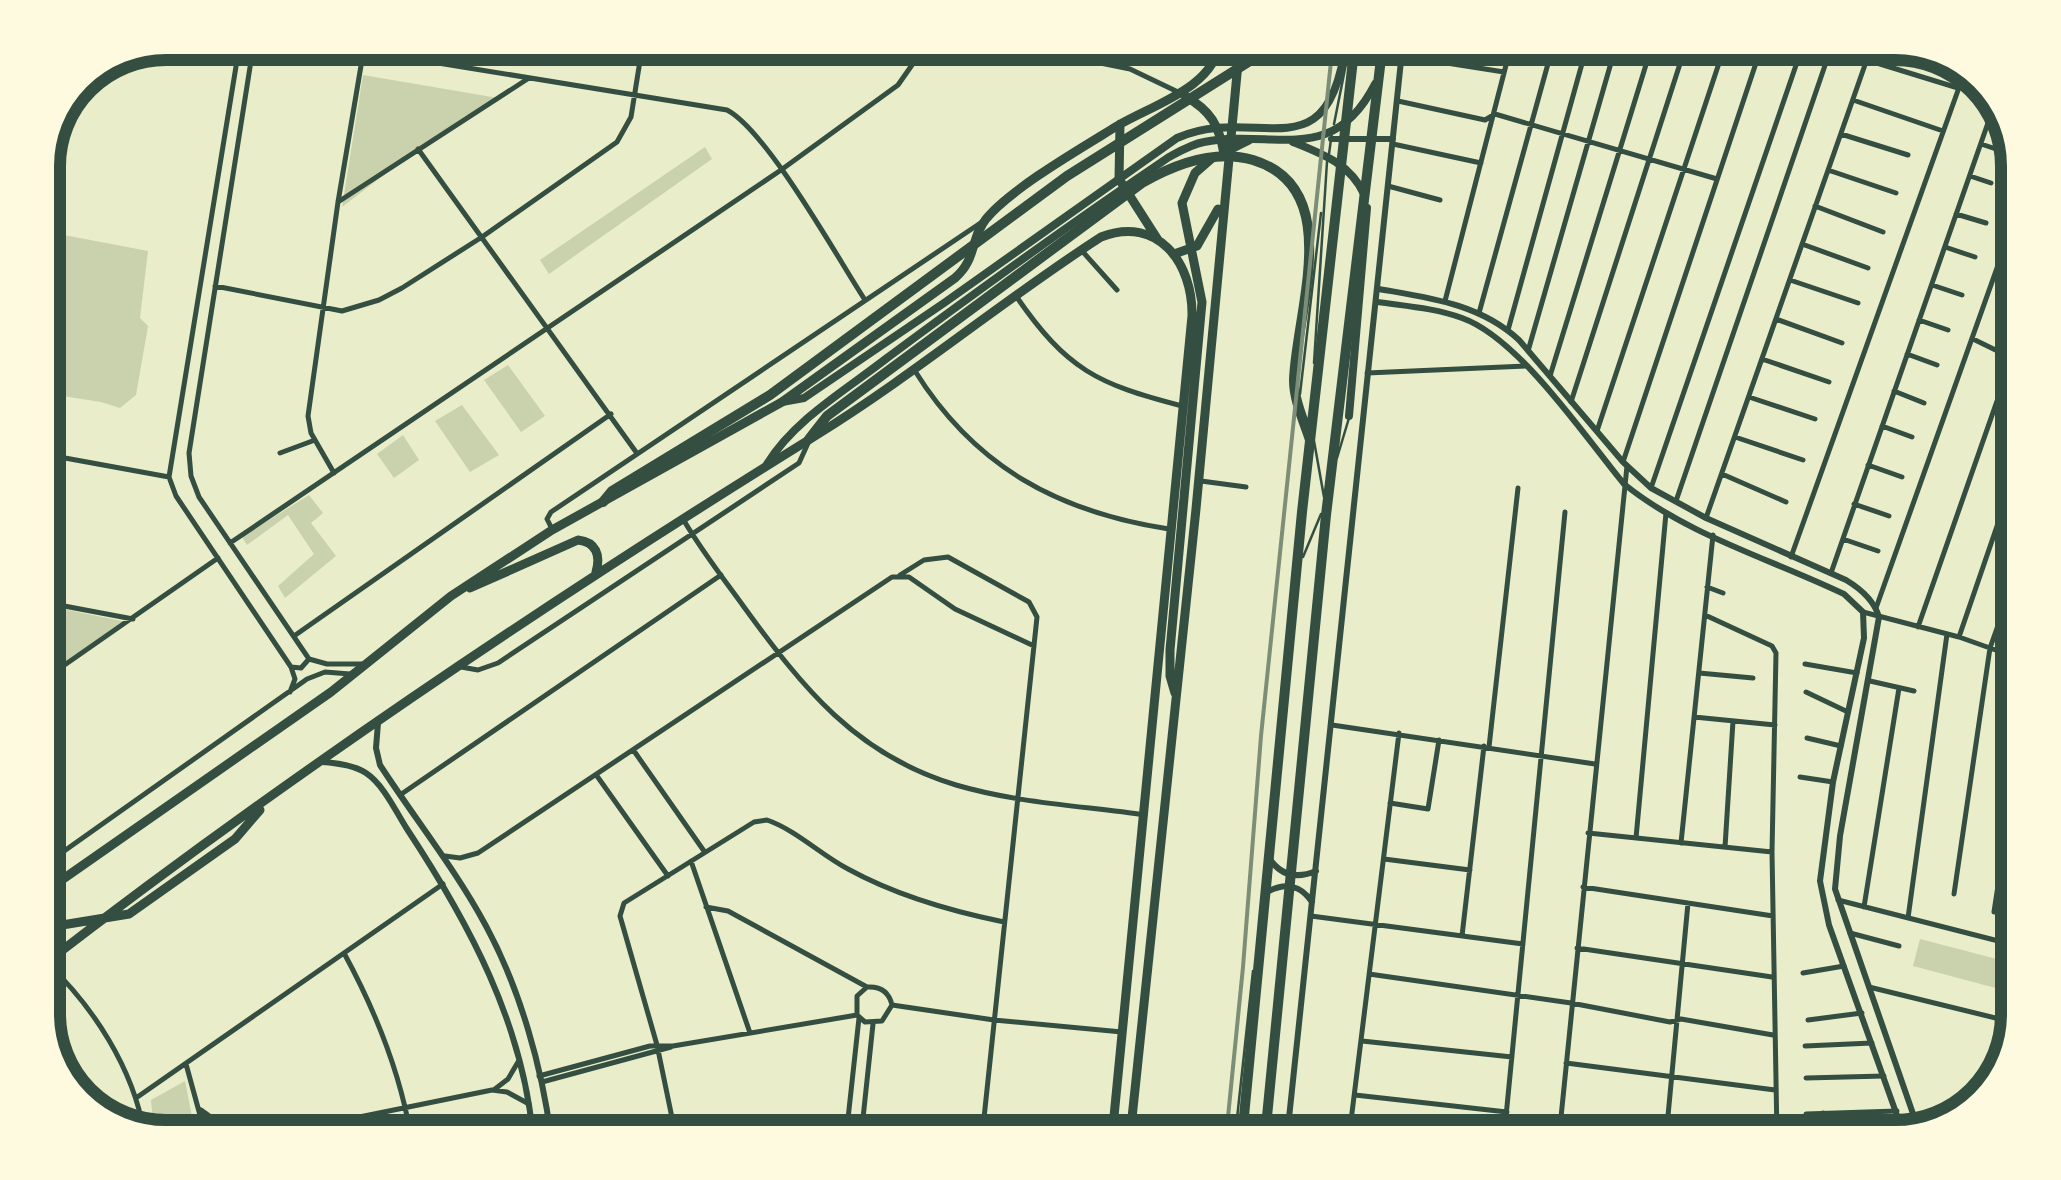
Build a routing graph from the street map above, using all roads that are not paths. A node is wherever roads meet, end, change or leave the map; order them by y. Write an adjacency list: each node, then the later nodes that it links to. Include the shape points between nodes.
1 (237, 60): 144 (street)
2 (251, 60): 87 (street)
3 (362, 60): 68 (street)
4 (421, 60): 30 (street)
5 (640, 60): 34 (street)
6 (913, 60): 58 (street, via 898,85)
7 (1085, 60): 33 (street, via 1130,69)
8 (1216, 60): 33 (main road)
9 (1238, 60): 56 (main road)
10 (1251, 60): 150 (highway, via 1067,176 770,395)
11 (1346, 60): 97 (main road, via 1338,90 1308,122 1208,128 1177,138)
12 (1347, 60): 44 (lane)
13 (1349, 60): 133 (highway)
14 (1381, 60): 47 (main road, via 1358,112 1332,130)
15 (1382, 60): 335 (highway, via 1326,515)
16 (1402, 60): 36 (street)
17 (1432, 60): 29 (street)
18 (1507, 60): 29 (street)
19 (1551, 60): 40 (street)
20 (1583, 60): 42 (street)
21 (1613, 60): 46 (street)
22 (1647, 60): 50 (street)
23 (1681, 60): 54 (street)
24 (1720, 60): 57 (street)
25 (1757, 60): 61 (street)
26 (1798, 60): 149 (street)
27 (1827, 60): 153 (street)
28 (1867, 60): 32 (street); 35 (street)
29 (1504, 72): 37 (street)
30 (530, 77): 34 (street); 51 (street)
31 (1960, 83): 32 (street)
32 (1958, 88): 41 (street)
33 (1178, 92): 39 (main road); 56 (main road, via 1210,112)
34 (635, 94): 58 (street, via 727,110); 74 (street, via 618,142)
35 (1853, 100): 41 (street); 43 (street)
36 (1398, 101): 37 (street, via 1485,120); 48 (street)
37 (1493, 115): 40 (street); 55 (street)
38 (1990, 120): 49 (street)
39 (1120, 124): 71 (main road); 75 (main road, via 1119,179)
40 (1531, 124): 42 (street); 98 (street)
41 (1943, 131): 168 (street)
42 (1563, 133): 46 (street); 102 (street)
43 (1841, 134): 53 (street); 59 (street)
44 (1331, 139): 48 (street); 64 (lane)
45 (1249, 140): 47 (main road); 97 (main road, via 1203,142 1169,157); 207 (main road, via 1203,164 1182,203 1202,302 1170,650)
46 (1589, 140): 50 (street); 106 (street)
47 (1293, 142): 124 (main road, via 1347,170 1365,199)
48 (1393, 142): 55 (street); 63 (street)
49 (1981, 144): 52 (street); 60 (street)
50 (1620, 148): 54 (street); 114 (street)
51 (418, 149): 68 (street); 74 (street)
52 (2000, 150)
53 (1908, 156)
54 (1650, 158): 57 (street); 120 (street)
55 (1480, 163): 93 (street)
56 (1226, 166): 66 (main road)
57 (1684, 168): 61 (street); 128 (street)
58 (781, 170): 92 (street); 101 (street)
59 (1828, 170): 65 (street); 69 (street)
60 (1970, 176): 62 (street); 70 (street)
61 (1718, 179): 139 (street)
62 (1991, 183)
63 (1388, 186): 67 (street); 89 (street)
64 (1324, 192): 127 (lane); 127 (lane, via 1299,404)
65 (1896, 193)
66 (1223, 196): 79 (main road, via 1197,246); 80 (main road)
67 (1440, 200)
68 (338, 202): 96 (street)
69 (1816, 206): 73 (street); 76 (street)
70 (1956, 214): 72 (street); 77 (street)
71 (984, 220): 92 (street); 119 (main road, via 972,260 955,278)
72 (1986, 224)
73 (1883, 232)
74 (482, 237): 96 (street, via 379,300); 101 (street)
75 (1158, 242): 78 (main road, via 1120,232); 79 (main road)
76 (1802, 244): 84 (street); 85 (street)
77 (1945, 247): 82 (street); 86 (street)
78 (1082, 249): 88 (street); 90 (main road)
79 (1174, 254): 83 (main road)
80 (1210, 256): 83 (main road, via 1195,256); 145 (main road)
81 (2001, 257): 104 (street)
82 (1975, 258)
83 (1184, 267): 122 (main road, via 1192,303)
84 (1868, 268)
85 (1789, 280): 95 (street); 99 (street)
86 (1932, 284): 91 (street); 100 (street)
87 (215, 286): 96 (street); 166 (street, via 189,464 199,497)
88 (1117, 290)
89 (1380, 290): 93 (street); 94 (street)
90 (1014, 295): 112 (main road); 122 (street, via 1054,346 1091,376)
91 (1962, 296)
92 (866, 300): 134 (street)
93 (1445, 300): 98 (street)
94 (1378, 302): 111 (street, via 1465,319); 113 (street)
95 (1858, 303)
96 (322, 309): 132 (street, via 308,416)
97 (950, 312): 119 (main road, via 804,398); 131 (highway, via 827,416); 133 (highway, via 1156,175 1212,158 1258,162 1289,182 1308,221 1294,380); 138 (main road, via 809,418)
98 (1479, 314): 102 (street)
99 (1776, 319): 105 (street); 109 (street)
100 (1919, 320): 103 (street); 108 (street)
101 (550, 328): 123 (street); 141 (street)
102 (1508, 330): 106 (street)
103 (1948, 330)
104 (1973, 339): 107 (street); 178 (street)
105 (1842, 343)
106 (1528, 351): 114 (street)
107 (2001, 353)
108 (1907, 354): 110 (street); 117 (street)
109 (1762, 358): 115 (street); 118 (street)
110 (1937, 365)
111 (1526, 366): 113 (street); 146 (street)
112 (914, 368): 131 (main road); 161 (street, via 960,432 1008,472 1095,512)
113 (1367, 373): 212 (street)
114 (1550, 376): 120 (street)
115 (1829, 382)
116 (2001, 389): 184 (street)
117 (1894, 390): 121 (street); 126 (street)
118 (1749, 397): 125 (street); 129 (street)
119 (782, 402): 150 (main road)
120 (1572, 402): 128 (street)
121 (1924, 403)
122 (1182, 406): 161 (main road)
123 (611, 414): 134 (street); 186 (street)
124 (1349, 416): 152 (lane)
125 (1816, 419)
126 (1882, 426): 130 (street); 140 (street)
127 (1313, 432): 152 (lane)
128 (1597, 432): 139 (street)
129 (1735, 436): 137 (street); 142 (street)
130 (1912, 437)
131 (809, 439): 138 (main road); 163 (street, via 799,463)
132 (315, 440): 135 (street); 141 (street)
133 (1312, 446): 333 (highway)
134 (636, 452): 162 (street, via 551,512)
135 (280, 453)
136 (60, 457): 144 (street)
137 (1803, 460)
138 (767, 464): 160 (main road)
139 (1625, 464): 146 (street); 149 (street)
140 (1868, 465): 143 (street); 154 (street)
141 (334, 474): 166 (street)
142 (1722, 474): 151 (street); 159 (street)
143 (1902, 476)
144 (169, 477): 169 (street)
145 (1198, 480): 147 (street); 207 (main road)
146 (1624, 484): 156 (street); 222 (street)
147 (1246, 487)
148 (1518, 488): 217 (street)
149 (1650, 488): 153 (street)
150 (603, 502): 162 (main road)
151 (1786, 502)
152 (1325, 503): 238 (lane, via 1291,587)
153 (1675, 504): 159 (street)
154 (1854, 504): 157 (street); 165 (street)
155 (1565, 512): 220 (street)
156 (1666, 514): 164 (street); 233 (street)
157 (1889, 516)
158 (2001, 516): 187 (street)
159 (1706, 518): 168 (street)
160 (682, 519): 163 (street); 170 (main road)
161 (1169, 528): 231 (main road)
162 (552, 530): 176 (main road)
163 (690, 532): 172 (street); 196 (street, via 492,666)
164 (1713, 535): 174 (street); 179 (street, via 1844,594)
165 (1842, 539): 167 (street); 171 (street)
166 (230, 543): 186 (street)
167 (1878, 552)
168 (1791, 557): 171 (street)
169 (218, 558): 183 (street); 195 (street)
170 (596, 572): 176 (main road, via 596,550 578,540); 196 (main road)
171 (1830, 573): 178 (street)
172 (721, 575): 190 (street); 228 (street)
173 (900, 575): 188 (street); 188 (street, via 932,558 953,558 1029,602 1036,617); 190 (street)
174 (1708, 587): 175 (street); 180 (street)
175 (1723, 592)
176 (451, 596): 193 (main road)
177 (60, 605): 183 (street)
178 (1876, 608): 181 (street)
179 (1863, 612): 181 (street); 199 (street)
180 (1704, 615): 198 (street); 213 (street, via 1775,649)
181 (1879, 617): 184 (street); 202 (street)
182 (2001, 617): 189 (street)
183 (134, 619): 197 (street)
184 (1918, 627): 185 (street)
185 (1947, 634): 187 (street); 260 (street)
186 (294, 636): 192 (street)
187 (1960, 638): 189 (street)
188 (1034, 646): 229 (street)
189 (1990, 648): 191 (street); 250 (street)
190 (777, 652): 219 (street); 229 (street, via 818,702 881,751 924,774)
191 (2001, 652)
192 (310, 658): 193 (street); 195 (street, via 301,668)
193 (366, 664): 200 (main road)
194 (1804, 664): 199 (street)
195 (291, 666): 205 (street)
196 (458, 666): 211 (main road)
197 (60, 669)
198 (1699, 673): 201 (street); 209 (street)
199 (1857, 673): 208 (street)
200 (352, 675): 205 (street, via 319,673); 247 (main road)
201 (1753, 678)
202 (1870, 681): 203 (street); 252 (street, via 1838,850)
203 (1899, 688): 204 (street); 256 (street)
204 (1914, 691)
205 (290, 692): 239 (street)
206 (1806, 692): 208 (street)
207 (1176, 695): 293 (main road)
208 (1848, 712): 218 (street)
209 (1694, 717): 210 (street); 234 (street)
210 (1733, 721): 213 (street); 235 (street)
211 (378, 723): 221 (main road); 223 (street)
212 (1332, 725): 214 (street); 245 (street)
213 (1775, 725): 237 (street)
214 (1400, 733): 216 (street); 230 (street)
215 (1807, 738): 218 (street)
216 (1440, 740): 217 (street); 230 (street, via 1428,809)
217 (1486, 746): 220 (street); 244 (street)
218 (1841, 746): 227 (street)
219 (634, 751): 225 (street); 236 (street)
220 (1542, 755): 222 (street); 268 (street)
221 (322, 762): 224 (street); 261 (main road)
222 (1594, 764): 232 (street)
223 (380, 765): 224 (street); 228 (street)
224 (368, 774): 248 (street)
225 (597, 776): 240 (street, via 478,853); 246 (street)
226 (1800, 778): 227 (street)
227 (1833, 782): 274 (street, via 1820,881)
228 (400, 795): 240 (street)
229 (1017, 798): 231 (street); 262 (street)
230 (1390, 803): 241 (street)
231 (1146, 815): 291 (main road)
232 (1588, 833): 233 (street); 249 (street)
233 (1636, 838): 234 (street)
234 (1682, 843): 235 (street)
235 (1725, 847): 237 (street)
236 (705, 852): 242 (street); 262 (street, via 767,820 886,888)
237 (1772, 852): 259 (street)
238 (1266, 853): 245 (street, via 1286,874); 251 (lane)
239 (60, 854)
240 (440, 855): 306 (street, via 500,952)
241 (1383, 859): 244 (street); 264 (street)
242 (691, 862): 246 (street); 255 (street)
243 (2001, 866): 257 (street)
244 (1470, 870): 266 (street)
245 (1316, 871): 253 (street)
246 (668, 876): 298 (street, via 620,910)
247 (60, 881)
248 (443, 884): 272 (street); 300 (street, via 487,964)
249 (1583, 887): 254 (street); 270 (street)
250 (1954, 894)
251 (1262, 897): 253 (street, via 1290,886); 334 (lane)
252 (1838, 900): 256 (street); 265 (street)
253 (1313, 903): 258 (street)
254 (1688, 903): 259 (street); 273 (street)
255 (706, 907): 279 (street, via 728,911); 292 (street)
256 (1864, 908): 260 (street)
257 (1994, 912)
258 (1311, 916): 264 (street); 336 (street)
259 (1772, 916): 277 (street)
260 (1908, 918): 267 (street)
261 (99, 921): 263 (main road); 271 (main road)
262 (1004, 922): 287 (street)
263 (60, 925)
264 (1374, 925): 266 (street); 276 (street)
265 (1850, 933): 269 (street); 280 (street)
266 (1462, 936): 268 (street)
267 (2001, 942)
268 (1523, 944): 281 (street)
269 (1899, 946)
270 (1577, 948): 273 (street); 282 (street)
271 (60, 951)
272 (344, 954): 302 (street); 312 (street, via 381,1028)
273 (1682, 964): 277 (street); 288 (street)
274 (1844, 966): 275 (street); 284 (street)
275 (1803, 972)
276 (1369, 974): 281 (street); 295 (street)
277 (1773, 977): 294 (street)
278 (60, 979): 310 (street, via 79,997)
279 (867, 988): 283 (street, via 886,992); 285 (street, via 856,996)
280 (1869, 988): 286 (street); 319 (street)
281 (1518, 995): 282 (street); 299 (street)
282 (1571, 1003): 288 (street); 301 (street)
283 (892, 1005): 287 (street); 290 (street)
284 (1862, 1014): 289 (street); 296 (street)
285 (858, 1017): 290 (street); 292 (street); 328 (street)
286 (2001, 1018)
287 (994, 1020): 291 (street); 330 (street)
288 (1677, 1020): 294 (street); 303 (street)
289 (1808, 1020)
290 (873, 1024): 329 (street)
291 (1122, 1032): 293 (main road); 331 (main road)
292 (750, 1033): 298 (street)
293 (1140, 1033): 332 (main road)
294 (1774, 1035): 308 (street)
295 (1362, 1041): 299 (street); 309 (street)
296 (1872, 1043): 297 (street); 304 (street)
297 (1805, 1046)
298 (658, 1049): 306 (street); 327 (street)
299 (1512, 1057): 315 (street)
300 (518, 1062): 307 (street); 311 (street)
301 (1566, 1063): 303 (street); 320 (street)
302 (186, 1064): 310 (street); 313 (street)
303 (1672, 1076): 308 (street); 340 (street)
304 (1884, 1076): 305 (street); 314 (street)
305 (1806, 1078)
306 (540, 1079): 326 (street)
307 (492, 1090): 311 (street); 312 (street)
308 (1775, 1090): 341 (street)
309 (1354, 1095): 315 (street); 337 (street)
310 (136, 1098): 318 (street)
311 (529, 1104): 325 (street)
312 (406, 1108): 323 (street); 324 (street)
313 (200, 1109): 321 (street); 322 (street)
314 (1897, 1110): 316 (street); 343 (street)
315 (1506, 1112): 338 (street)
316 (1823, 1113): 317 (street); 342 (street)
317 (1806, 1114)
318 (140, 1116)
319 (1914, 1118)
320 (1560, 1119): 339 (street)
321 (202, 1120)
322 (214, 1120)
323 (345, 1120)
324 (408, 1120)
325 (531, 1120)
326 (548, 1120)
327 (672, 1120)
328 (848, 1120)
329 (863, 1120)
330 (984, 1120)
331 (1114, 1120)
332 (1132, 1120)
333 (1240, 1120)
334 (1240, 1120)
335 (1267, 1120)
336 (1289, 1120)
337 (1351, 1120)
338 (1505, 1120)
339 (1568, 1120)
340 (1668, 1120)
341 (1776, 1120)
342 (1824, 1120)
343 (1900, 1120)

